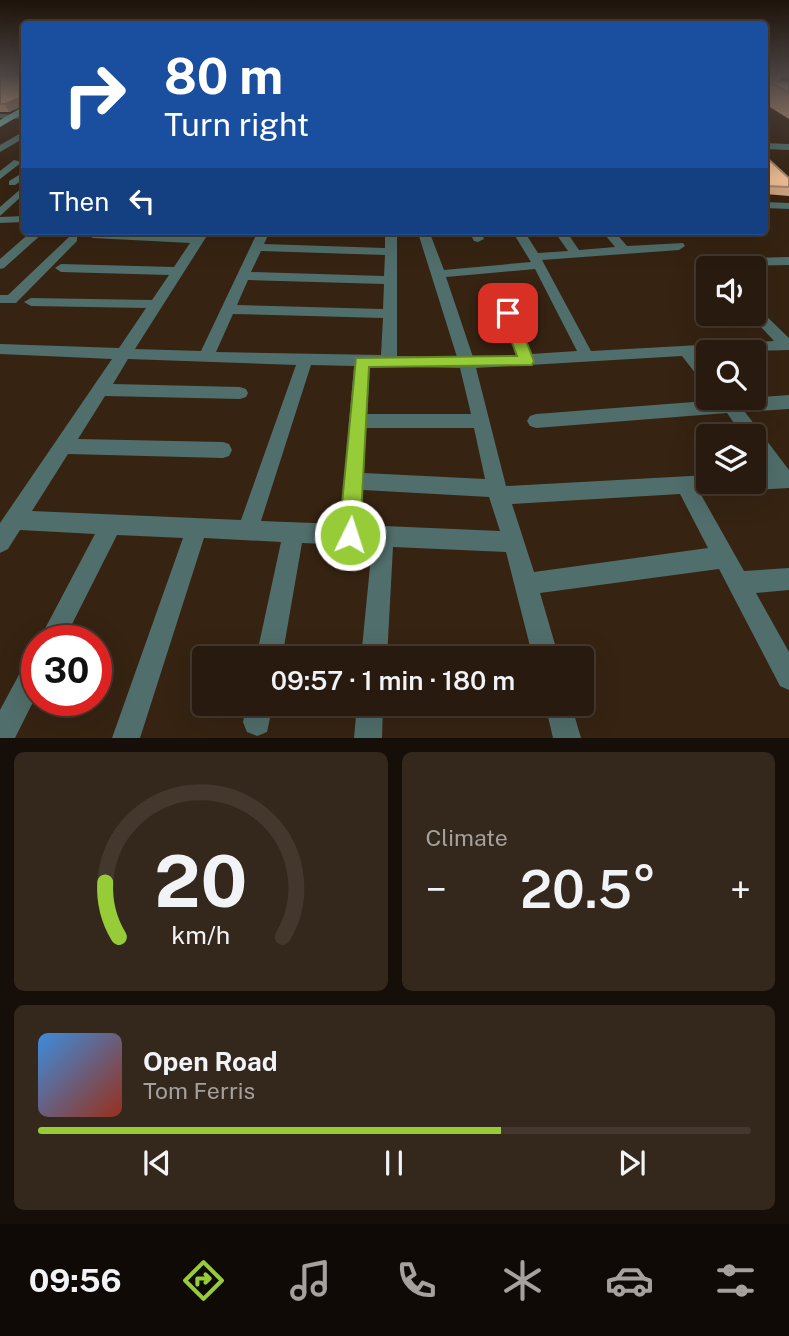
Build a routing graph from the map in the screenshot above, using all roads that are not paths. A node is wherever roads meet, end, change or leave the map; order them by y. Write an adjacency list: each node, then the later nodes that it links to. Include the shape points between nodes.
1 (21, 112): 2 (main road)
2 (14, 116): 3 (street); 4 (main road)
3 (21, 117)
4 (0, 118)
5 (21, 137): 8 (street)
6 (768, 146): 7 (street)
7 (789, 147)
8 (1, 148): 9 (street)
9 (21, 148)
10 (17, 162): 11 (street)
11 (0, 176)
12 (21, 176): 13 (street, via 12,183)
13 (21, 182)
14 (21, 190): 15 (street)
15 (5, 201): 18 (street)
16 (768, 205): 17 (street)
17 (789, 206)
18 (0, 213)
19 (21, 219): 20 (street)
20 (0, 220)
21 (35, 235): 39 (street)
22 (93, 235): 29 (street)
23 (262, 235): 32 (street)
24 (391, 235): 34 (street)
25 (424, 235): 42 (street)
26 (520, 235): 36 (street)
27 (563, 235): 35 (street)
28 (611, 235): 33 (street)
29 (201, 236): 41 (street)
30 (73, 239): 46 (street, via 11,300)
31 (679, 246): 33 (street)
32 (257, 247): 34 (street); 43 (street)
33 (624, 250): 35 (street)
34 (391, 252): 44 (street)
35 (576, 254): 36 (street)
36 (536, 261): 42 (street); 57 (street)
37 (789, 261): 38 (street)
38 (766, 262)
39 (0, 265)
40 (61, 268): 41 (street)
41 (179, 271): 48 (street)
42 (439, 274): 62 (street)
43 (244, 276): 44 (street); 49 (street)
44 (390, 280): 50 (street)
45 (499, 289): 60 (street)
46 (0, 299)
47 (31, 302): 48 (street)
48 (156, 304): 55 (street)
49 (229, 309): 50 (street); 56 (street)
50 (390, 314): 59 (street)
51 (766, 324): 52 (street)
52 (788, 345): 54 (street)
53 (0, 349): 55 (street)
54 (686, 351): 57 (street); 63 (street)
55 (122, 355): 56 (street); 64 (street)
56 (206, 358): 58 (street)
57 (587, 358): 60 (street)
58 (304, 360): 61 (street); 84 (street)
59 (389, 361): 61 (street); 62 (street)
60 (526, 361): 62 (street)
61 (362, 362): 69 (street)
62 (467, 363): 70 (street)
63 (696, 363)
64 (99, 390): 65 (street); 72 (street)
65 (240, 393)
66 (766, 402): 67 (street)
67 (789, 402)
68 (696, 405): 71 (street)
69 (358, 421): 70 (street); 77 (street)
70 (481, 421): 80 (street)
71 (536, 421)
72 (62, 446): 73 (street); 81 (street)
73 (223, 450)
74 (766, 454): 75 (street)
75 (786, 479): 76 (street)
76 (766, 480)
77 (353, 481): 80 (street); 86 (street)
78 (696, 484): 79 (street)
79 (685, 485): 80 (street); 90 (street)
80 (498, 492): 89 (street)
81 (14, 520): 82 (street); 88 (street)
82 (111, 524): 83 (street); 94 (street)
83 (197, 528): 84 (street); 103 (street)
84 (247, 531): 85 (street)
85 (293, 533): 86 (street); 95 (street)
86 (350, 535): 87 (street)
87 (383, 537): 89 (street); 96 (street)
88 (0, 542)
89 (514, 542): 93 (street)
90 (724, 558): 92 (street); 93 (street)
91 (789, 579): 92 (street)
92 (738, 583): 98 (street)
93 (526, 584): 97 (street)
94 (59, 625)
95 (271, 646)
96 (375, 646)
97 (543, 646)
98 (789, 677)
99 (21, 697): 102 (street)
100 (369, 716): 104 (street)
101 (561, 716): 105 (street)
102 (0, 737)
103 (126, 737)
104 (368, 737)
105 (567, 737)

